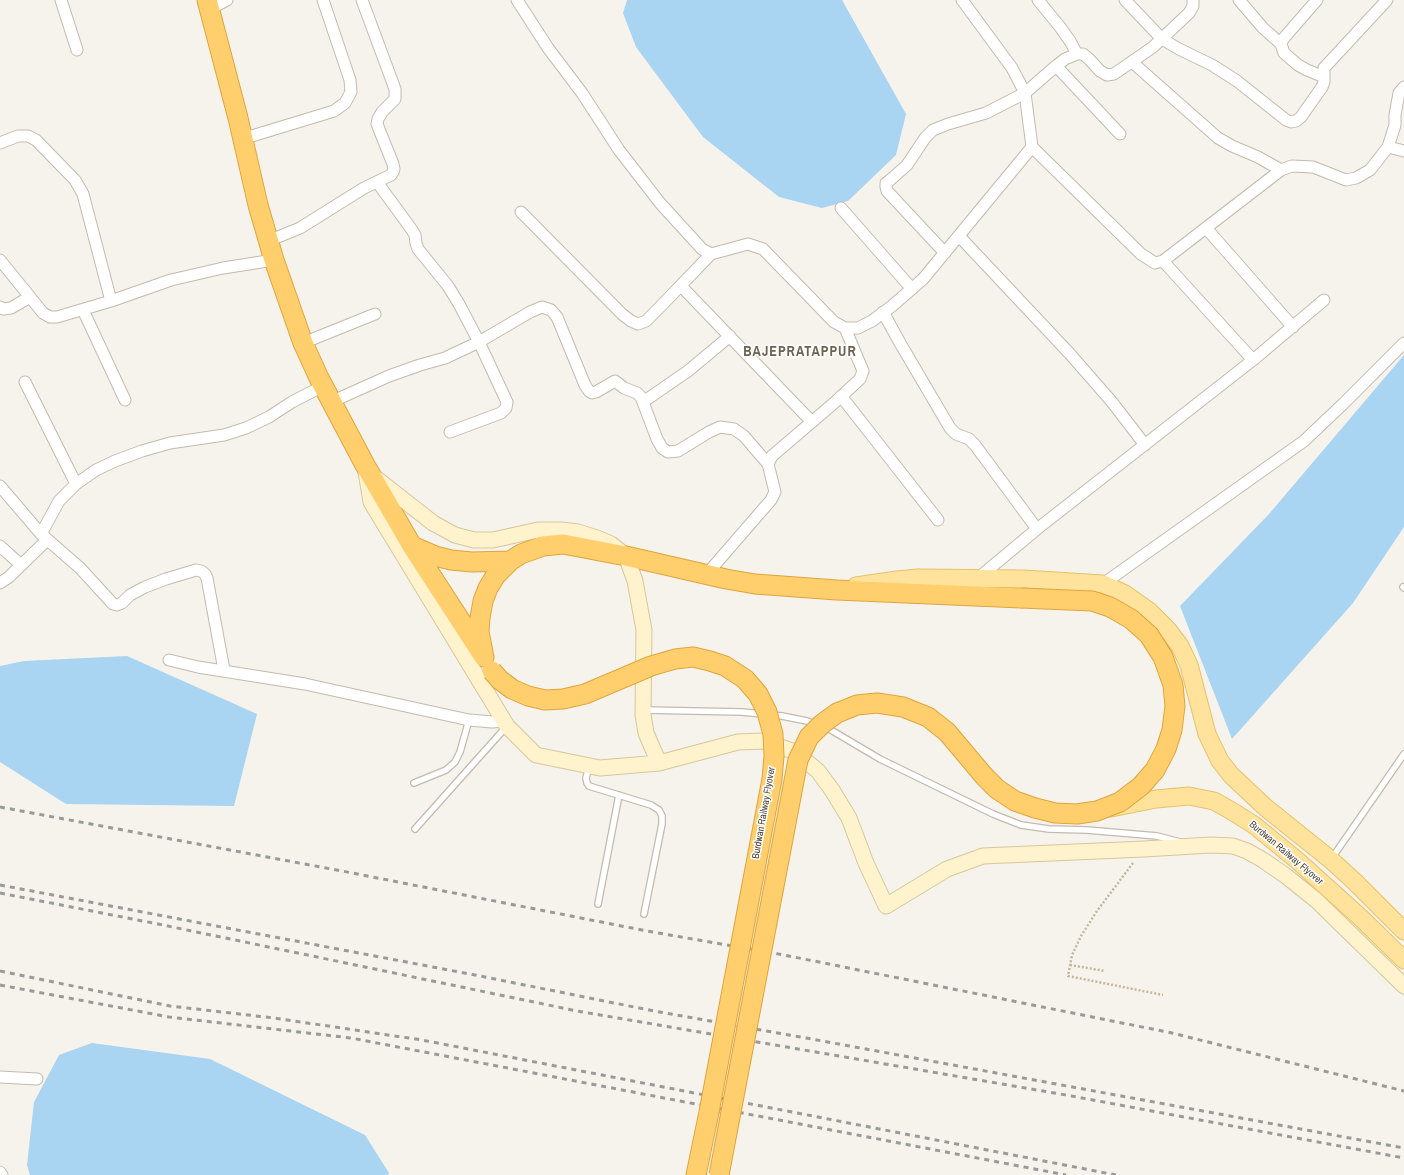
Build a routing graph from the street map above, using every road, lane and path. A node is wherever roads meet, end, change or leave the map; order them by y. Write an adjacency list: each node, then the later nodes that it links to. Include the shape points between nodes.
1 (61, 0): 16 (street)
2 (227, 0): 13 (street)
3 (323, 0): 24 (street, via 350,80 351,92 345,104 334,111)
4 (362, 0): 30 (street, via 395,89 395,99 382,112 377,124 394,169 391,175)
5 (517, 0): 37 (street, via 548,48 660,203 702,249)
6 (962, 0): 22 (street, via 1012,68)
7 (1038, 0): 17 (street, via 1060,27)
8 (1125, 0): 14 (street)
9 (1192, 0): 14 (street, via 1193,6 1189,13)
10 (1239, 0): 15 (street)
11 (1317, 0): 15 (street)
12 (1387, 0): 20 (street, via 1324,68)
13 (208, 4): 24 (highway, Burdwan Railway Flyover)
14 (1162, 39): 18 (street); 20 (street, via 1237,81 1291,122 1296,122 1301,117 1322,87)
15 (1281, 44): 20 (street, via 1284,53 1298,65)
16 (77, 50)
17 (1077, 54): 18 (street, via 1083,54 1107,75 1114,74); 19 (street)
18 (1132, 62): 29 (street, via 1218,138)
19 (1056, 66): 22 (street); 23 (street)
20 (1324, 77)
21 (1404, 87): 27 (street, via 1400,93 1395,125)
22 (1025, 93): 26 (street); 36 (street, via 986,113 933,130 907,165 886,183 887,191)
23 (1120, 134)
24 (242, 139): 35 (highway, Burdwan Railway Flyover)
25 (0, 143): 45 (street, via 18,136 28,136 36,140 75,180 83,194)
26 (1032, 147): 34 (street); 40 (street, via 1141,254 1155,263)
27 (1388, 147): 28 (street); 29 (street, via 1370,170 1356,178 1346,180 1313,167 1292,166)
28 (1404, 151)
29 (1281, 170): 33 (street)
30 (376, 182): 35 (street, via 300,228); 53 (street, via 412,230 418,249 448,286)
31 (842, 208): 42 (street)
32 (521, 212): 41 (street, via 631,321 638,324 646,321)
33 (1206, 228): 40 (street); 50 (street)
34 (959, 236): 36 (street); 64 (street, via 1070,354)
35 (268, 241): 39 (highway, Burdwan Railway Flyover)
36 (945, 253): 42 (street, via 924,279)
37 (711, 254): 41 (street); 51 (street, via 748,244 763,249 834,322)
38 (0, 260): 43 (street)
39 (274, 260): 45 (street, via 171,280); 54 (highway, Burdwan Railway Flyover)
40 (1163, 261): 56 (street)
41 (681, 286): 52 (street)
42 (912, 289): 48 (street)
43 (30, 297): 46 (street, via 11,308); 47 (street, via 50,317)
44 (1324, 300): 50 (street)
45 (111, 301): 47 (street)
46 (0, 307)
47 (83, 310): 60 (street)
48 (883, 312): 51 (street, via 858,328); 70 (street, via 950,428 956,434 969,438)
49 (375, 314): 54 (street)
50 (1293, 327): 56 (street)
51 (845, 328): 59 (street, via 863,371 860,379)
52 (730, 336): 61 (street, via 688,371); 62 (street)
53 (479, 342): 58 (street, via 445,358); 61 (street, via 530,312 542,307 551,310 557,317 585,386 592,393 616,381 624,388 637,393); 63 (street, via 507,402 506,408 501,413)
54 (303, 343): 58 (highway, Burdwan Railway Flyover)
55 (1404, 343): 80 (street, via 1304,441)
56 (1254, 360): 64 (street)
57 (25, 382): 67 (street)
58 (327, 394): 66 (highway, Burdwan Railway Flyover); 67 (street, via 292,402 269,417 224,435 170,443 142,451 96,470)
59 (841, 396): 62 (street); 69 (street)
60 (124, 400)
61 (643, 402): 65 (street, via 657,439 668,452 678,451 720,427 734,429 744,436)
62 (812, 422): 65 (street, via 772,456)
63 (450, 432)
64 (1145, 445): 70 (street)
65 (768, 464): 77 (street, via 775,492 771,500)
66 (368, 469): 73 (highway, Burdwan Railway Flyover); 74 (street, via 433,523 454,535 474,540 493,540 538,530 578,532 611,544); 87 (street, via 371,502)
67 (76, 484): 71 (street, via 59,501)
68 (0, 486): 71 (street)
69 (938, 520)
70 (1037, 529): 78 (street)
71 (44, 537): 76 (street); 84 (street, via 80,568 108,600 117,605 145,587 196,570 201,571 207,578)
72 (0, 546): 76 (street)
73 (412, 546): 75 (highway, via 451,560); 83 (highway, Burdwan Railway Flyover)
74 (626, 556): 75 (highway, Burdwan Railway Flyover, via 563,544 532,549); 77 (highway, Burdwan Railway Flyover); 85 (street, via 635,581 644,630)
75 (510, 560): 83 (highway, via 488,588 483,601 479,632)
76 (21, 565): 79 (street)
77 (706, 575): 81 (highway, Burdwan Railway Flyover, via 755,584)
78 (977, 579): 80 (main road); 81 (main road, via 918,578)
79 (0, 583)
80 (1103, 584): 97 (main road, via 1125,594 1149,611 1180,646 1189,665 1207,734 1220,761 1231,775 1265,807)
81 (837, 590): 93 (highway, Burdwan Railway Flyover, bridge, via 1092,601 1110,607 1131,619 1149,635 1163,658 1173,685 1175,706 1172,730 1155,770 1141,786 1120,802)
82 (169, 660): 84 (street)
83 (488, 664): 110 (highway, Burdwan Railway Flyover, bridge, via 500,680 512,689 545,700 584,694 651,666 674,659 693,657 725,666 745,679 758,694 767,712 773,734 772,779)
84 (224, 670): 86 (street)
85 (643, 710): 89 (street, via 646,734); 95 (lane, via 742,712 807,720 831,730 880,759 1021,825 1157,836)
86 (469, 720): 87 (street); 91 (lane, via 455,762 446,770)
87 (505, 724): 90 (street, via 536,755); 94 (lane)
88 (1404, 754): 97 (lane)
89 (659, 763): 90 (street, via 600,768); 96 (street, via 738,742 764,741 795,752 818,772 850,818 877,890 886,906 947,869 983,856)
90 (589, 766): 92 (lane, via 586,778 589,786)
91 (414, 783)
92 (619, 795): 98 (lane); 99 (lane, via 652,805 662,816)
93 (1097, 811): 101 (main road, Burdwan Railway Flyover, bridge, via 1156,799 1189,796 1214,801 1254,825 1298,861); 111 (highway, Burdwan Railway Flyover, bridge, via 1078,814 1055,813 1015,801 984,776 947,732 928,717 903,707 877,703 857,705 837,713 822,724 810,738 798,760)
94 (415, 829)
95 (1190, 846): 96 (street); 104 (street, via 1233,846 1264,860 1316,900)
96 (1144, 849): 102 (path, via 1089,923 1072,955)
97 (1331, 860): 100 (main road)
98 (598, 904)
99 (644, 914)
100 (1404, 931)
101 (1404, 960)
102 (1070, 965): 103 (path); 105 (path, via 1068,976)
103 (1105, 971)
104 (1404, 986)
105 (1163, 995)
106 (0, 1077): 107 (street)
107 (37, 1079)
108 (0, 1172): 109 (street)
109 (2, 1175)
110 (696, 1175)
111 (719, 1175)

